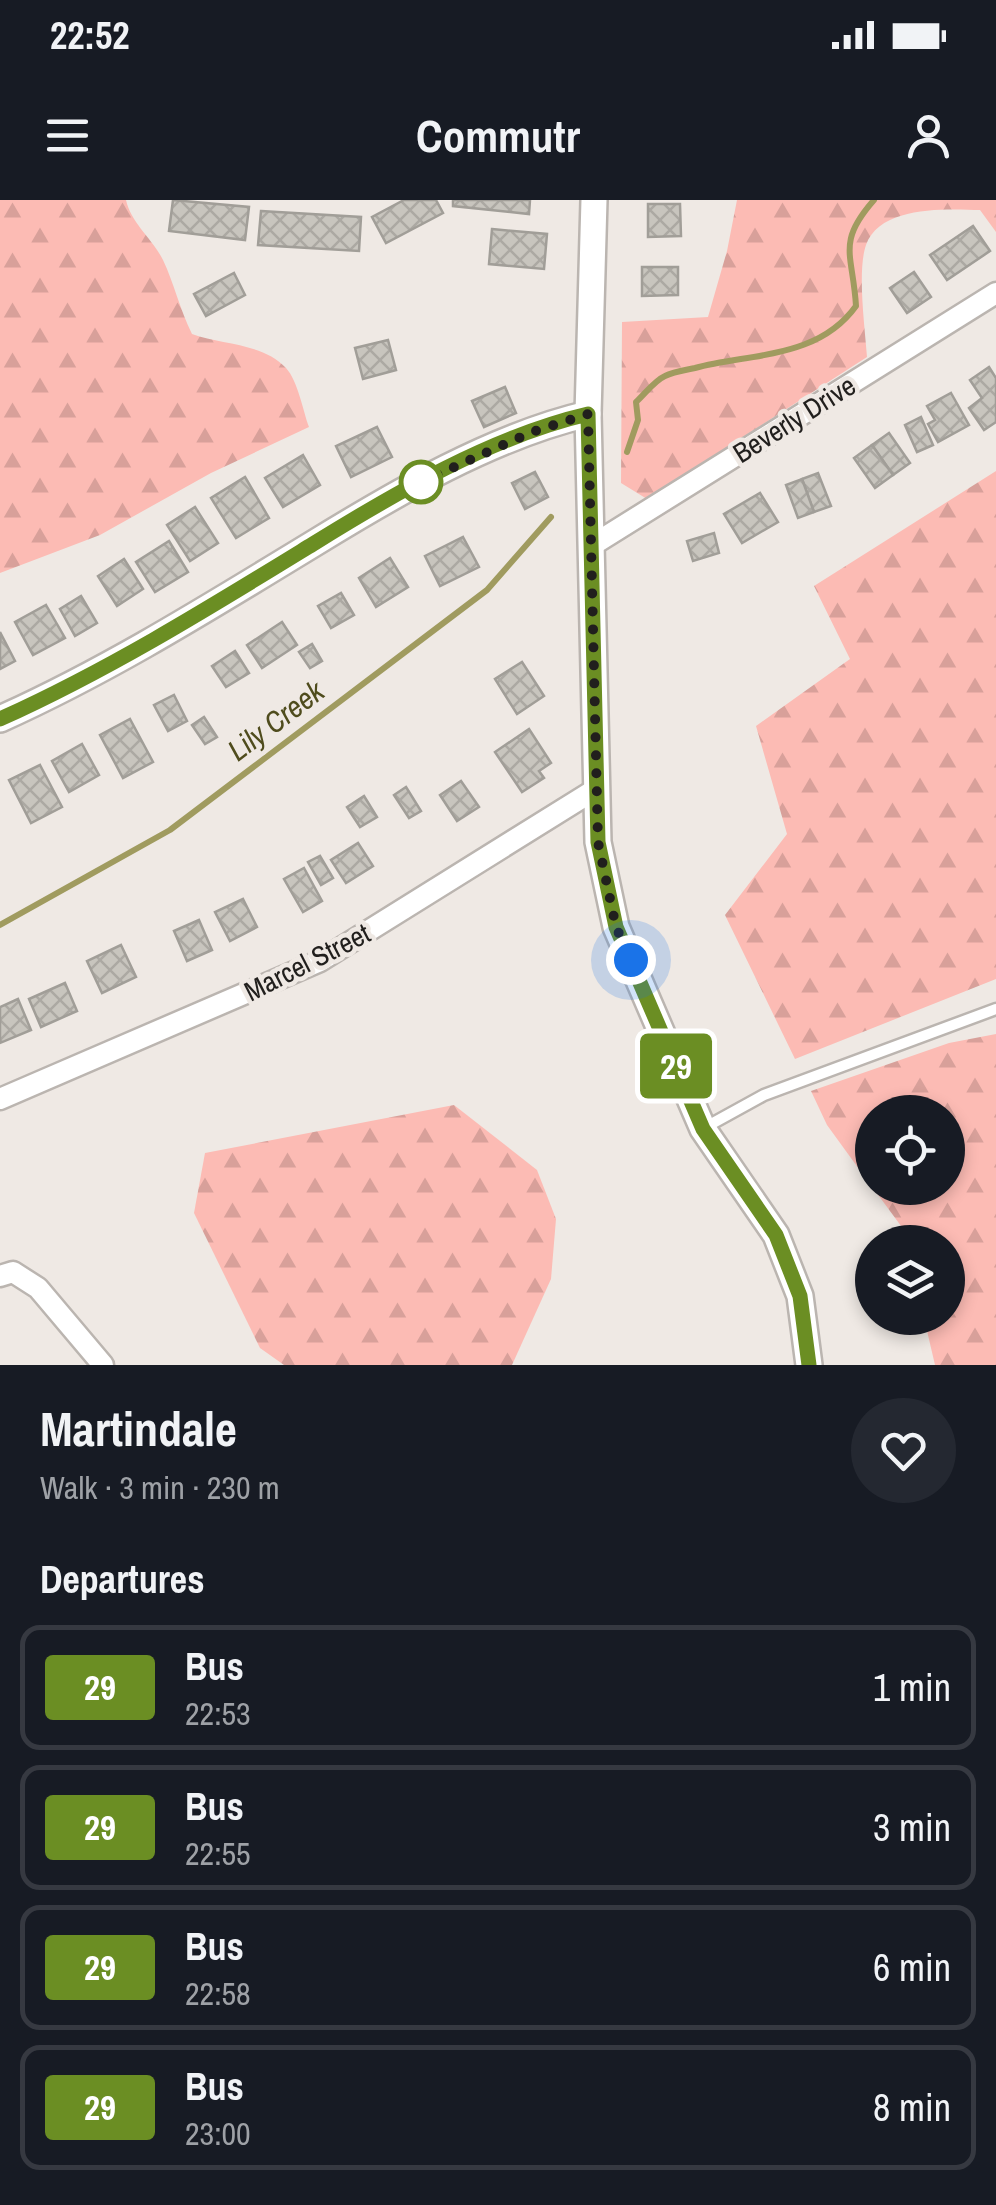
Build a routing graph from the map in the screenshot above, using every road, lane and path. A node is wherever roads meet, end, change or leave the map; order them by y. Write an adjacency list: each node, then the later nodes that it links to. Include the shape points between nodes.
1 (594, 200): 3 (street)
2 (996, 293): 4 (street, Beverly Drive)
3 (588, 414): 4 (street); 5 (street, via 511,440 380,503 77,683)
4 (591, 546): 6 (street)
5 (0, 719)
6 (596, 789): 8 (street, Marcel Street, via 320,962); 9 (street, via 598,842 616,927)
7 (996, 1008): 9 (lane, via 764,1095)
8 (0, 1100)
9 (703, 1129): 12 (street, via 776,1235 800,1296)
10 (6, 1274): 11 (street, via 38,1288)
11 (102, 1365)
12 (808, 1365)

